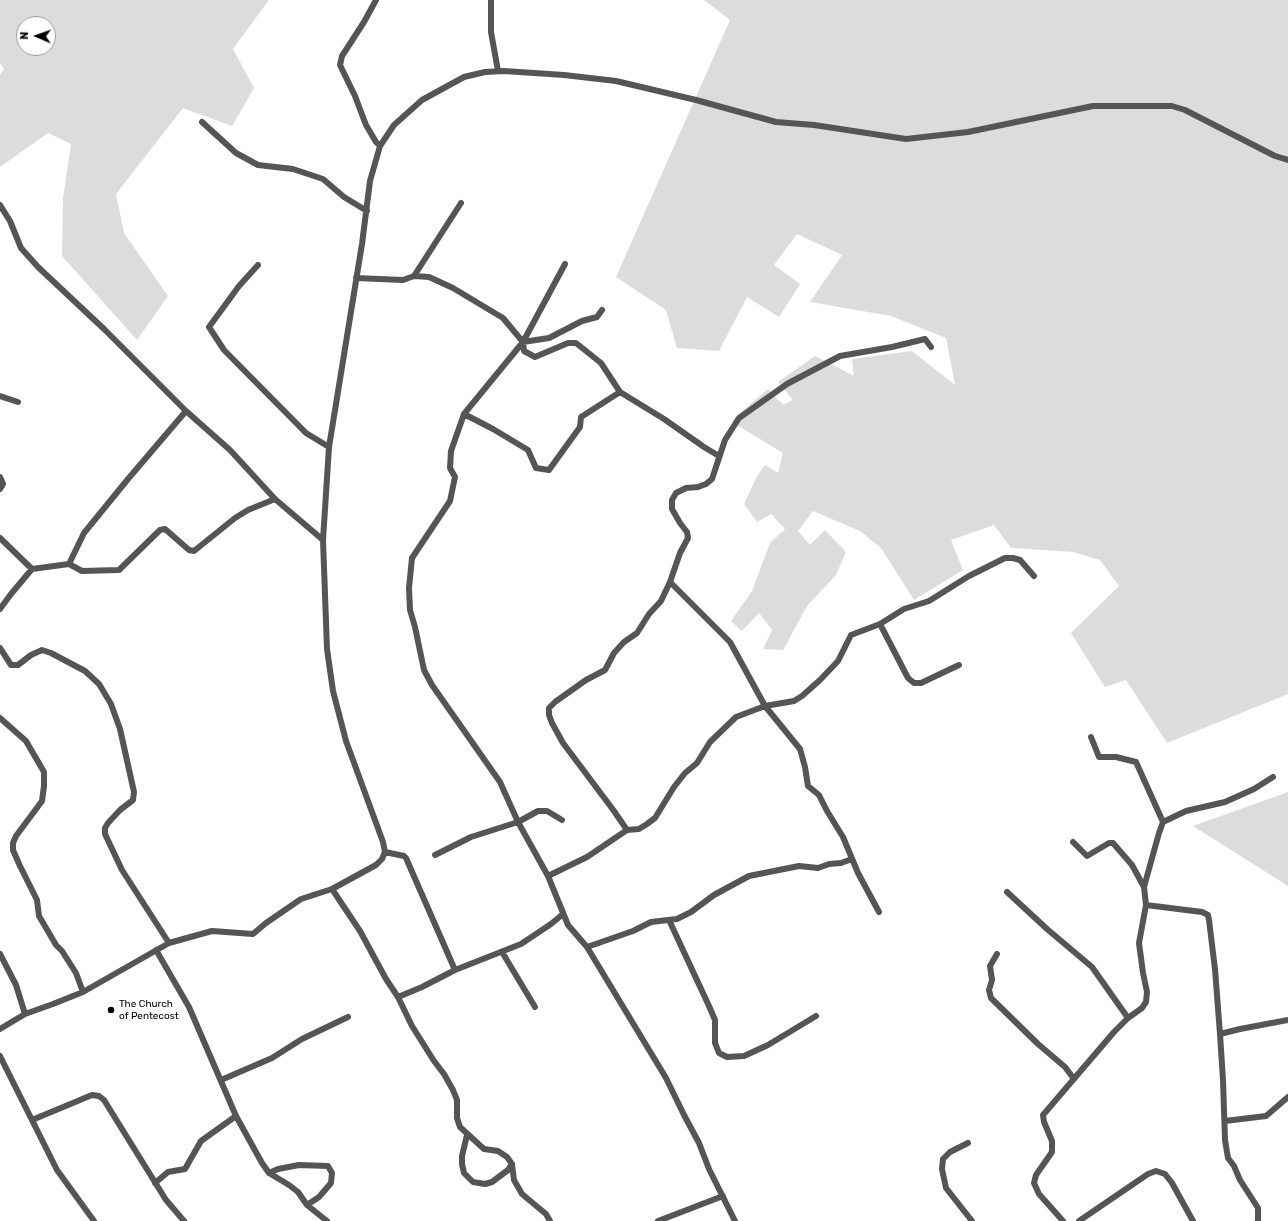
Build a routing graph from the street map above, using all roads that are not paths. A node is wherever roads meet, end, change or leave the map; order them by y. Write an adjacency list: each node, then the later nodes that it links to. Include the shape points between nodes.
1 (376, 0): 5 (street, via 342,56 340,65 366,125)
2 (491, 0): 3 (street, via 491,32)
3 (498, 71): 5 (street, via 464,77 422,100 394,125); 6 (street, via 616,81 776,122 906,139 968,132 1093,106 1172,106)
4 (202, 122): 9 (street, via 236,153 258,165 293,168 323,178 344,197)
5 (380, 146): 9 (street, via 370,180)
6 (1288, 160)
7 (461, 203): 12 (street)
8 (0, 205): 20 (street, via 21,248 38,267)
9 (367, 211): 13 (street)
10 (565, 264): 15 (street)
11 (258, 265): 22 (street, via 209,327 224,350 306,433)
12 (414, 276): 13 (street, via 403,280); 15 (street, via 429,277 453,288 503,318)
13 (356, 278): 22 (street)
14 (602, 310): 15 (street, via 597,318 582,321 549,338)
15 (523, 342): 17 (street, via 524,351 535,357 568,343 576,343 601,364); 21 (street)
16 (931, 347): 23 (street, via 925,339 840,356 787,384 739,418 725,440)
17 (620, 392): 21 (street, via 581,417 580,426 548,470 536,468 528,450); 23 (street)
18 (0, 396): 19 (street)
19 (18, 402)
20 (186, 411): 26 (street, via 230,450); 29 (street, via 84,533)
21 (464, 414): 42 (street, via 451,451 450,468 456,477 450,500 412,558 408,588 410,610 424,670 500,782)
22 (329, 447): 28 (street)
23 (719, 456): 32 (street, via 712,479 698,487 686,488 676,493 672,500 672,509 687,532 688,538)
24 (0, 477): 25 (street, via 3,484)
25 (0, 489)
26 (275, 499): 28 (street); 29 (street, via 235,518 194,551 189,550 165,529 160,530 119,570 82,571)
27 (0, 538): 30 (street)
28 (324, 540): 46 (street, via 327,649 333,691 346,741)
29 (69, 564): 30 (street)
30 (32, 568): 33 (street)
31 (1034, 576): 34 (street, via 1020,560 1005,558 928,601 904,609)
32 (670, 582): 37 (street, via 730,642); 44 (street, via 661,601 636,633 614,653 604,670 586,680 549,708 552,723 563,743)
33 (0, 609)
34 (880, 624): 36 (street, via 908,678 914,683 921,683); 37 (street, via 851,635 838,661 802,696)
35 (0, 648): 57 (street, via 11,665 18,665 42,650 50,653 85,671 99,684 111,704 120,729 134,792 133,800 108,823 105,834 122,870)
36 (959, 665)
37 (765, 706): 44 (street, via 736,716 710,742 697,763 685,772 655,818 639,829); 48 (street, via 800,750 808,786 819,795 843,837)
38 (0, 718): 64 (street, via 26,741 44,772 42,802 16,836 13,850 37,900 39,916 76,973)
39 (1091, 737): 43 (street, via 1099,757 1116,757 1136,762)
40 (1273, 778): 43 (street, via 1225,802 1186,811)
41 (562, 820): 42 (street, via 544,810)
42 (518, 822): 47 (street, via 471,837); 49 (street)
43 (1163, 822): 50 (street)
44 (627, 830): 49 (street, via 587,857)
45 (1073, 842): 50 (street, via 1087,856 1113,843 1132,865)
46 (385, 852): 51 (street, via 376,865); 63 (street, via 406,858)
47 (435, 855)
48 (852, 859): 54 (street); 56 (street, via 818,868 799,866 750,876 714,895 691,912)
49 (548, 876): 55 (street)
50 (1144, 887): 53 (street)
51 (332, 889): 57 (street, via 301,899 252,934 212,931); 65 (street)
52 (1007, 892): 70 (street, via 1051,934 1092,967)
53 (1146, 905): 70 (street, via 1139,943 1147,992 1146,1002); 73 (street, via 1202,912 1208,915)
54 (879, 912)
55 (563, 914): 58 (street, via 568,925); 60 (street, via 521,944)
56 (669, 920): 58 (street, via 651,922); 68 (street, via 715,1020 715,1043 720,1053 727,1057 744,1056 768,1045)
57 (169, 943): 59 (street)
58 (587, 947): 86 (street, via 666,1078)
59 (156, 950): 64 (street); 76 (street, via 189,1007)
60 (502, 952): 63 (street); 66 (street)
61 (0, 954): 67 (street, via 16,985)
62 (997, 954): 75 (street, via 990,966 990,998 1065,1067)
63 (455, 970): 65 (street)
64 (83, 992): 67 (street)
65 (398, 997): 81 (street, via 412,1026 453,1090 457,1100 457,1118)
66 (535, 1007)
67 (25, 1014): 72 (street)
68 (816, 1016)
69 (348, 1017): 76 (street, via 302,1039 272,1058)
70 (1128, 1018): 75 (street)
71 (1288, 1020): 73 (street)
72 (0, 1030)
73 (1220, 1034): 80 (street)
74 (0, 1056): 79 (street)
75 (1074, 1079): 95 (street, via 1043,1115 1052,1142 1052,1152 1036,1175 1034,1183 1039,1194)
76 (221, 1080): 78 (street)
77 (1288, 1097): 80 (street, via 1266,1116)
78 (236, 1116): 84 (street); 85 (street, via 201,1141 185,1169 168,1172)
79 (32, 1120): 85 (street, via 92,1095 99,1096 104,1100); 88 (street, via 57,1170)
80 (1224, 1121): 98 (street, via 1228,1158 1258,1208)
81 (467, 1135): 83 (street, via 484,1149 498,1151); 83 (street, via 462,1164 464,1173 473,1182 492,1182)
82 (968, 1143): 94 (street, via 950,1152 943,1159 942,1169 946,1188)
83 (512, 1164): 91 (street, via 514,1180 522,1194 546,1214)
84 (269, 1173): 87 (street, via 289,1184); 87 (street, via 298,1165 328,1166 332,1173 331,1183 319,1197)
85 (155, 1183): 89 (street)
86 (723, 1196): 92 (street); 93 (street)
87 (307, 1205): 90 (street)
88 (94, 1221)
89 (184, 1221)
90 (327, 1221)
91 (550, 1221)
92 (658, 1221)
93 (735, 1221)
94 (972, 1221)
95 (1063, 1221)
96 (1079, 1221): 97 (street, via 1156,1171 1165,1174 1172,1183)
97 (1193, 1221)
98 (1258, 1221)

